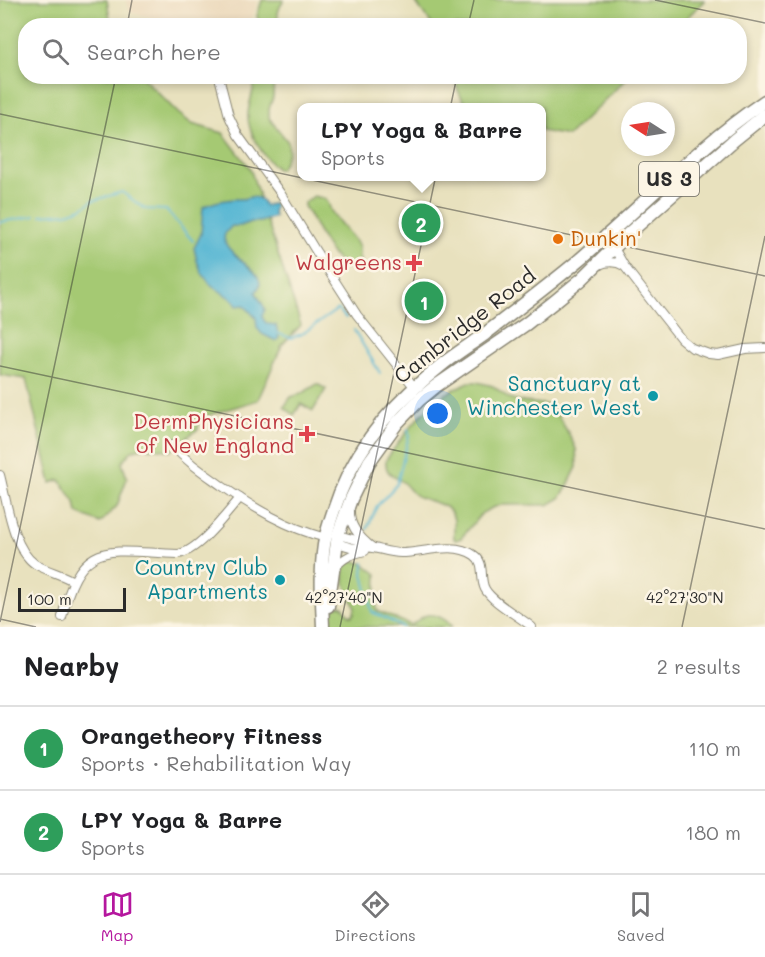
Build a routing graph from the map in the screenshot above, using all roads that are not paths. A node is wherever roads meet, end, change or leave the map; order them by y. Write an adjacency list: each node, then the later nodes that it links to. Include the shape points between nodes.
1 (221, 84): 12 (street, via 238,135 281,194 357,315)
2 (765, 101): 4 (highway, US 3)
3 (765, 115): 5 (highway, US 3)
4 (661, 186): 5 (highway); 9 (highway, Cambridge Road / US 3, via 577,262)
5 (671, 197): 6 (highway, US 3)
6 (614, 248): 7 (street); 8 (highway, US 3)
7 (625, 267): 8 (street, via 605,262); 11 (street, via 692,348 718,355)
8 (582, 279): 10 (highway, Cambridge Road / US 3)
9 (485, 334): 10 (highway); 12 (highway, Cambridge Road / US 3)
10 (494, 346): 15 (highway, Cambridge Road / US 3, via 436,386 406,413)
11 (765, 348)
12 (415, 388): 17 (highway, Cambridge Road / US 3, via 385,418 351,467 334,508)
13 (172, 445): 16 (street, via 194,466)
14 (0, 475): 21 (street, via 22,551 41,567)
15 (355, 489): 17 (highway, Cambridge Road / US 3); 18 (street, via 349,517)
16 (240, 498): 17 (street, via 280,521); 21 (street, via 187,552 105,552 87,561)
17 (334, 539): 18 (street); 19 (street, via 352,547); 20 (highway, Cambridge Road / US 3); 23 (highway, Cambridge Road / US 3, via 322,566)
18 (366, 543): 19 (street)
19 (374, 548): 20 (street, via 343,559); 24 (street, via 404,553 451,548 472,554 481,564 488,593)
20 (332, 575): 23 (highway, Cambridge Road / US 3)
21 (74, 581): 22 (street)
22 (62, 616)
23 (324, 627)
24 (532, 627)

